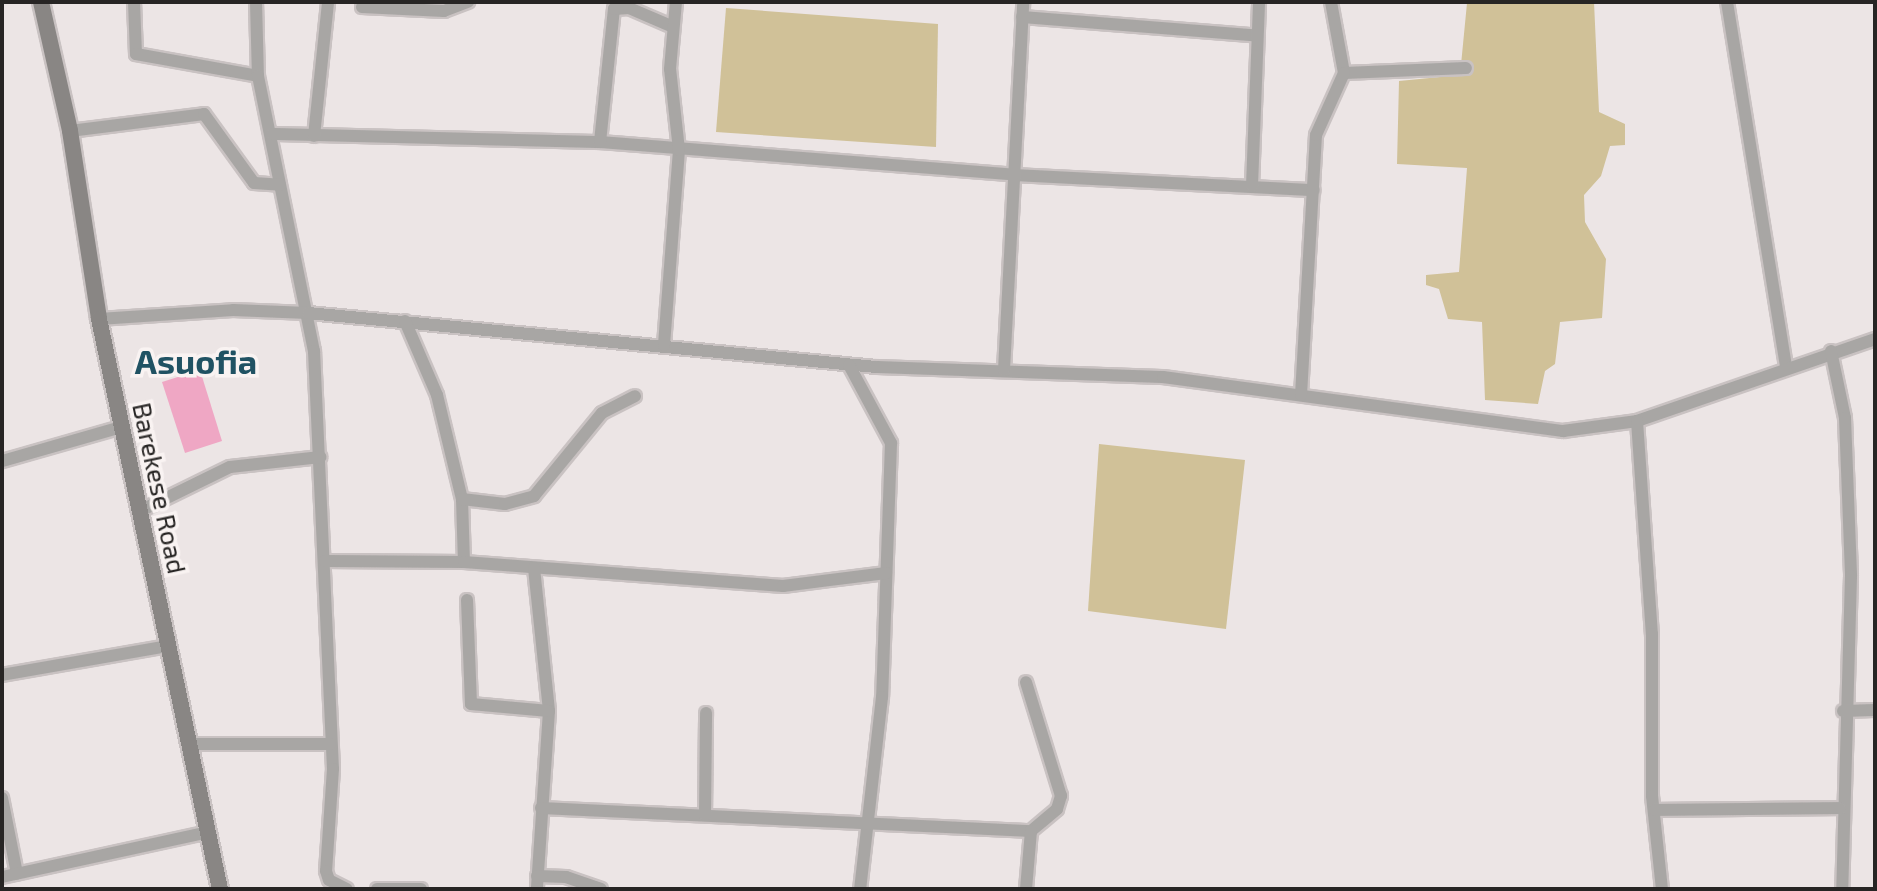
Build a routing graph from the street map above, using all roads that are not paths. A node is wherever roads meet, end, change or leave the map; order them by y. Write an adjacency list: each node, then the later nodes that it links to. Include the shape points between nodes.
1 (41, 2): 19 (main road, Barekese Road)
2 (134, 2): 18 (street, via 136,54)
3 (256, 2): 18 (street)
4 (328, 2): 21 (street)
5 (468, 2): 12 (street, via 444,11)
6 (676, 2): 14 (street)
7 (1023, 2): 13 (street)
8 (1259, 2): 15 (street)
9 (1331, 2): 17 (street)
10 (1727, 2): 35 (street)
11 (629, 5): 14 (street); 22 (street, via 612,14)
12 (362, 7)
13 (1022, 17): 15 (street); 24 (street)
14 (671, 26): 23 (street)
15 (1253, 35): 26 (street)
16 (1466, 68): 17 (street)
17 (1344, 73): 27 (street, via 1316,135)
18 (258, 76): 20 (street)
19 (70, 131): 25 (street, via 204,114 254,183); 29 (main road, Barekese Road)
20 (272, 134): 21 (street); 25 (street)
21 (314, 136): 22 (street)
22 (600, 142): 23 (street)
23 (679, 150): 24 (street); 32 (street)
24 (1015, 175): 26 (street); 36 (street)
25 (280, 185): 28 (street)
26 (1252, 186): 27 (street)
27 (1314, 190): 37 (street)
28 (308, 313): 29 (street, via 220,310); 30 (street); 41 (street)
29 (99, 319): 40 (main road, Barekese Road)
30 (405, 321): 32 (street); 43 (street, via 437,395)
31 (1875, 339): 33 (street)
32 (664, 345): 34 (street)
33 (1831, 351): 35 (street); 55 (street, via 1845,418 1851,576)
34 (849, 365): 36 (street); 48 (street, via 891,443)
35 (1786, 366): 39 (street)
36 (1004, 370): 37 (street, via 1163,377)
37 (1301, 395): 39 (street, via 1563,431)
38 (635, 396): 43 (street, via 602,413 534,496 505,504)
39 (1637, 421): 62 (street, via 1652,634)
40 (121, 427): 42 (street); 44 (main road, Barekese Road)
41 (320, 457): 44 (street, via 230,467); 45 (street)
42 (2, 461)
43 (462, 499): 46 (street)
44 (140, 511): 50 (main road, Barekese Road)
45 (325, 561): 46 (street); 58 (street)
46 (464, 562): 47 (street)
47 (534, 568): 48 (street, via 783,586); 54 (street)
48 (886, 573): 64 (street, via 882,697)
49 (467, 600): 54 (street, via 471,704)
50 (169, 646): 51 (street); 57 (main road, Barekese Road)
51 (2, 675)
52 (1026, 682): 65 (street, via 1061,796 1057,809)
53 (1875, 710): 55 (street)
54 (549, 711): 60 (street)
55 (1843, 711): 61 (street)
56 (706, 713): 63 (street)
57 (189, 744): 58 (street); 66 (main road, Barekese Road)
58 (330, 744): 70 (street, via 326,871 329,880)
59 (2, 798): 67 (street)
60 (541, 808): 63 (street); 68 (street)
61 (1840, 808): 62 (street); 77 (street)
62 (1655, 810): 76 (street)
63 (705, 815): 64 (street)
64 (863, 823): 65 (street); 74 (street)
65 (1031, 831): 75 (street)
66 (208, 832): 67 (street); 69 (main road, Barekese Road)
67 (10, 879)
68 (537, 883): 73 (street, via 566,877)
69 (220, 889)
70 (347, 889)
71 (377, 889): 72 (street)
72 (421, 889)
73 (601, 889)
74 (860, 889)
75 (1026, 889)
76 (1662, 889)
77 (1842, 889)

